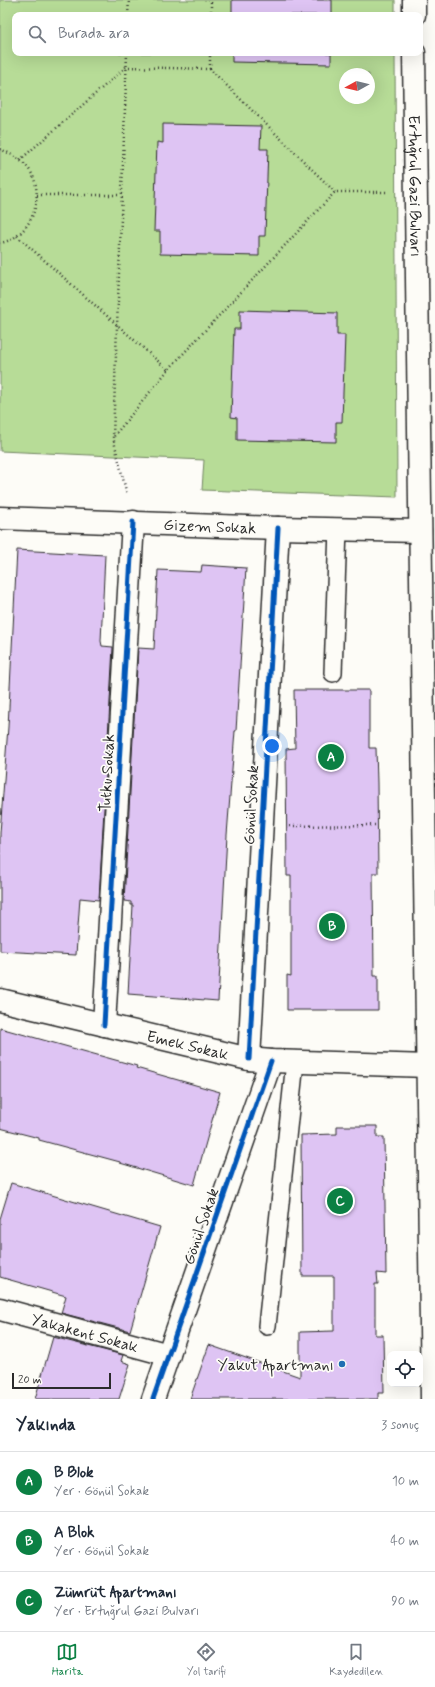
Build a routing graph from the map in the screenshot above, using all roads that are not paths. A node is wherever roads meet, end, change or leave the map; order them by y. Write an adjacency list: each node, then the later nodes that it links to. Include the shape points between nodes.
1 (414, 0): 2 (street)
2 (414, 12)
3 (414, 56): 8 (street, Ertuğrul Gazi Bulvarı)
4 (0, 518): 5 (street, Gizem Sokak)
5 (133, 522): 6 (street, Gizem Sokak); 12 (street, Tutku Sokak)
6 (278, 528): 7 (street, Gizem Sokak); 13 (street, Gönül Sokak)
7 (338, 529): 8 (street, Gizem Sokak); 9 (lane)
8 (420, 531): 10 (street, Ertuğrul Gazi Bulvarı)
9 (333, 673)
10 (431, 927): 16 (street, Ertuğrul Gazi Bulvarı)
11 (0, 1000): 12 (street, Emek Sokak)
12 (104, 1024): 13 (street, Emek Sokak)
13 (249, 1059): 14 (street, Emek Sokak)
14 (271, 1061): 15 (street, Emek Sokak); 19 (street, Gönül Sokak)
15 (295, 1062): 16 (street, Emek Sokak); 18 (lane)
16 (428, 1066): 21 (street, Ertuğrul Gazi Bulvarı)
17 (0, 1309): 19 (street, Yakakent Sokak)
18 (267, 1326)
19 (169, 1355): 20 (street, Gönül Sokak)
20 (153, 1399)
21 (432, 1399)

